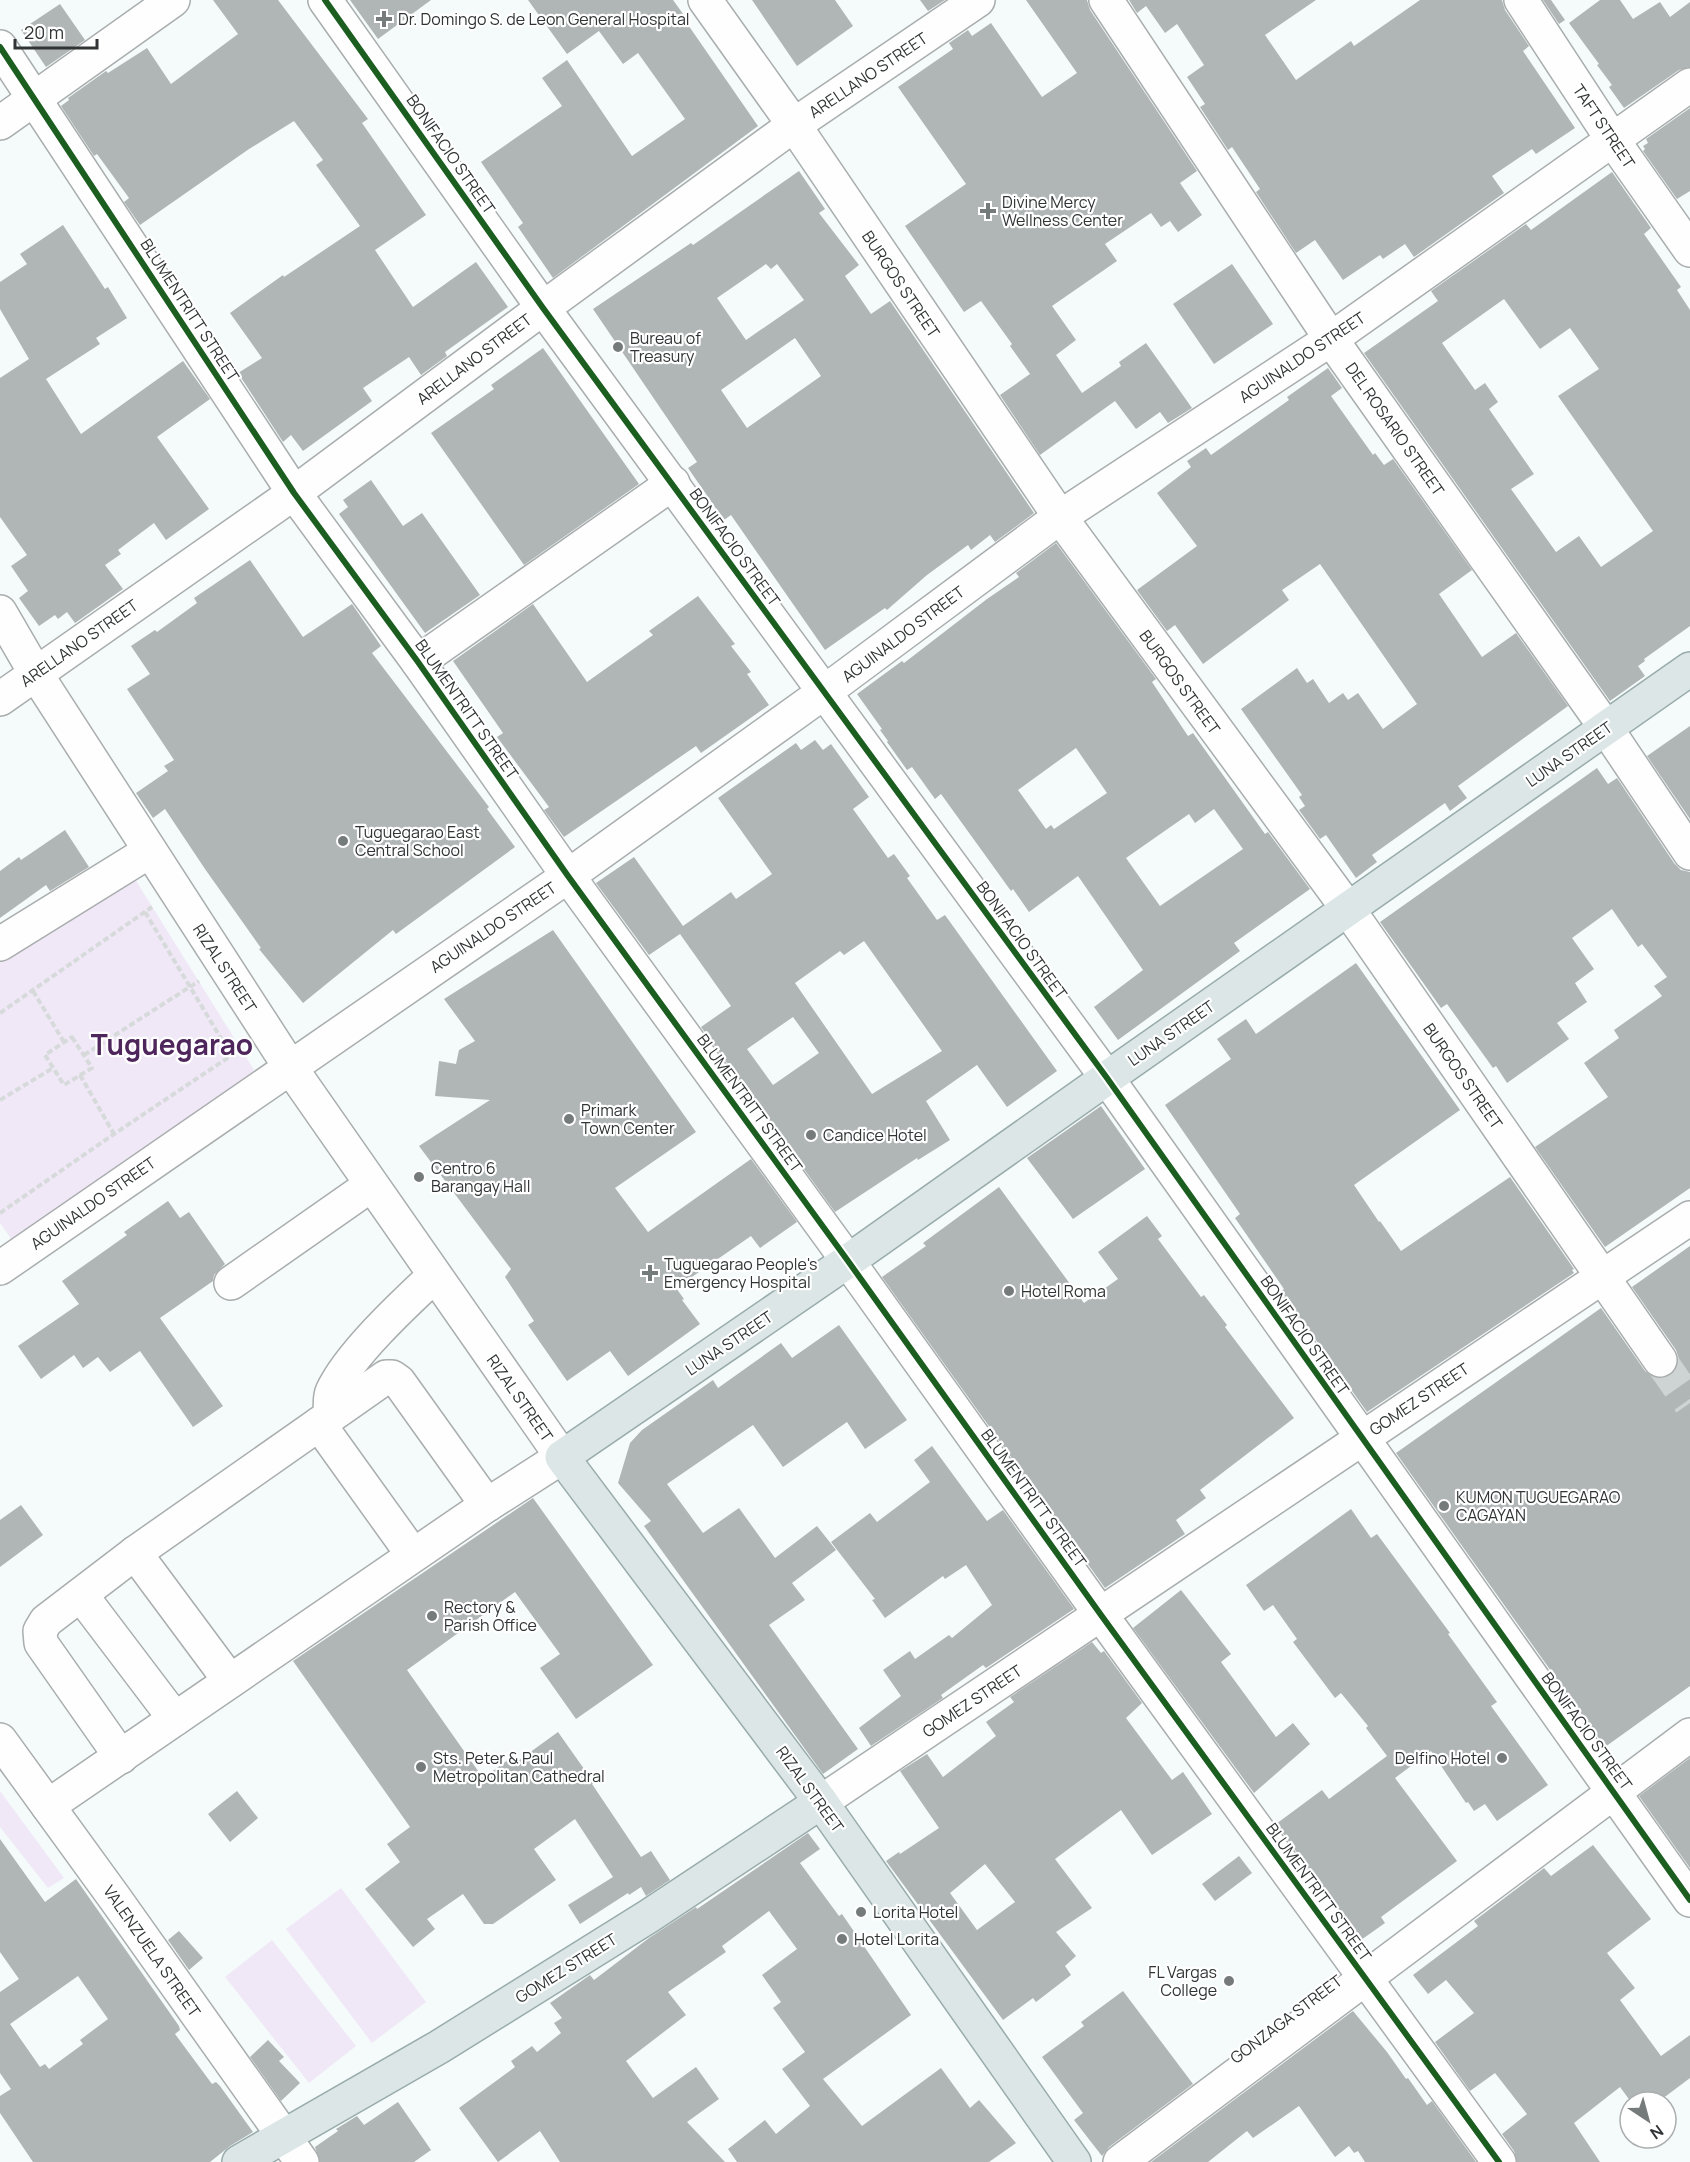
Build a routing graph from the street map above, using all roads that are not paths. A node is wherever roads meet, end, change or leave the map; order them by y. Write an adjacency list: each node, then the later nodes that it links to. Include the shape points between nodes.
1 (173, 0): 9 (street)
2 (326, 0): 14 (street, BONIFACIO STREET)
3 (705, 0): 11 (street, BURGOS STREET)
4 (978, 0): 11 (street, ARELLANO STREET)
5 (1106, 0): 15 (street, DEL ROSARIO STREET)
6 (1521, 0): 12 (street, TAFT STREET)
7 (0, 46): 9 (street, BLUMENTRITT STREET)
8 (1690, 85): 12 (street, AGUINALDO STREET)
9 (34, 99): 10 (street); 17 (street, BLUMENTRITT STREET)
10 (0, 123)
11 (794, 126): 14 (street, ARELLANO STREET); 18 (street, BURGOS STREET)
12 (1612, 139): 13 (street, TAFT STREET); 15 (street, AGUINALDO STREET)
13 (1690, 250)
14 (543, 308): 16 (street, BONIFACIO STREET); 17 (street, ARELLANO STREET)
15 (1331, 339): 18 (street, AGUINALDO STREET); 25 (street, DEL ROSARIO STREET)
16 (673, 483): 20 (street); 23 (street, BONIFACIO STREET)
17 (294, 493): 20 (street, BLUMENTRITT STREET); 22 (street, ARELLANO STREET)
18 (1060, 517): 23 (street, AGUINALDO STREET); 29 (street, BURGOS STREET)
19 (0, 612): 22 (street, RIZAL STREET)
20 (418, 662): 28 (street, BLUMENTRITT STREET)
21 (1690, 669): 25 (main road, LUNA STREET)
22 (36, 674): 24 (street, ARELLANO STREET); 26 (street, RIZAL STREET)
23 (823, 693): 28 (street, AGUINALDO STREET); 32 (street, BONIFACIO STREET)
24 (0, 699)
25 (1606, 728): 27 (street, DEL ROSARIO STREET); 29 (main road, LUNA STREET)
26 (150, 851): 30 (street); 31 (street, RIZAL STREET)
27 (1690, 854)
28 (568, 876): 31 (street, AGUINALDO STREET); 35 (street, BLUMENTRITT STREET)
29 (1348, 909): 32 (main road, LUNA STREET); 38 (street, BURGOS STREET)
30 (0, 944)
31 (290, 1067): 33 (street, RIZAL STREET); 36 (street, AGUINALDO STREET)
32 (1107, 1078): 35 (main road, LUNA STREET); 42 (street, BONIFACIO STREET)
33 (371, 1185): 37 (street, RIZAL STREET); 39 (street)
34 (1690, 1218): 38 (street, GOMEZ STREET)
35 (848, 1262): 43 (main road, LUNA STREET); 48 (street, BLUMENTRITT STREET)
36 (1, 1264)
37 (434, 1276): 41 (street, via 346,1370 331,1394); 43 (street, RIZAL STREET)
38 (1601, 1276): 40 (street, BURGOS STREET); 42 (street, GOMEZ STREET)
39 (231, 1283)
40 (1660, 1360)
41 (325, 1420): 44 (street, via 386,1377 392,1377); 45 (street); 46 (street)
42 (1362, 1438): 48 (street, GOMEZ STREET); 54 (street, BONIFACIO STREET)
43 (562, 1457): 44 (street); 55 (main road, RIZAL STREET)
44 (487, 1505): 46 (street)
45 (135, 1553): 47 (street); 49 (street)
46 (413, 1555): 49 (street)
47 (81, 1595): 50 (street); 53 (street, via 46,1621 40,1631 41,1643)
48 (1101, 1615): 55 (street, GOMEZ STREET); 58 (street, BLUMENTRITT STREET)
49 (230, 1681): 50 (street)
50 (175, 1719): 53 (street)
51 (1690, 1735): 54 (street, GONZAGA STREET)
52 (0, 1740): 56 (street, VALENZUELA STREET)
53 (121, 1757): 56 (street)
54 (1614, 1791): 57 (street, BONIFACIO STREET); 58 (street, GONZAGA STREET)
55 (821, 1802): 59 (main road, GOMEZ STREET, via 649,1916 439,2047); 61 (main road, RIZAL STREET)
56 (48, 1806): 59 (street, VALENZUELA STREET)
57 (1690, 1900)
58 (1365, 1977): 62 (street, GONZAGA STREET); 63 (street, BLUMENTRITT STREET)
59 (293, 2149): 60 (main road, GOMEZ STREET)
60 (239, 2162)
61 (1074, 2162)
62 (1120, 2162)
63 (1499, 2162)

